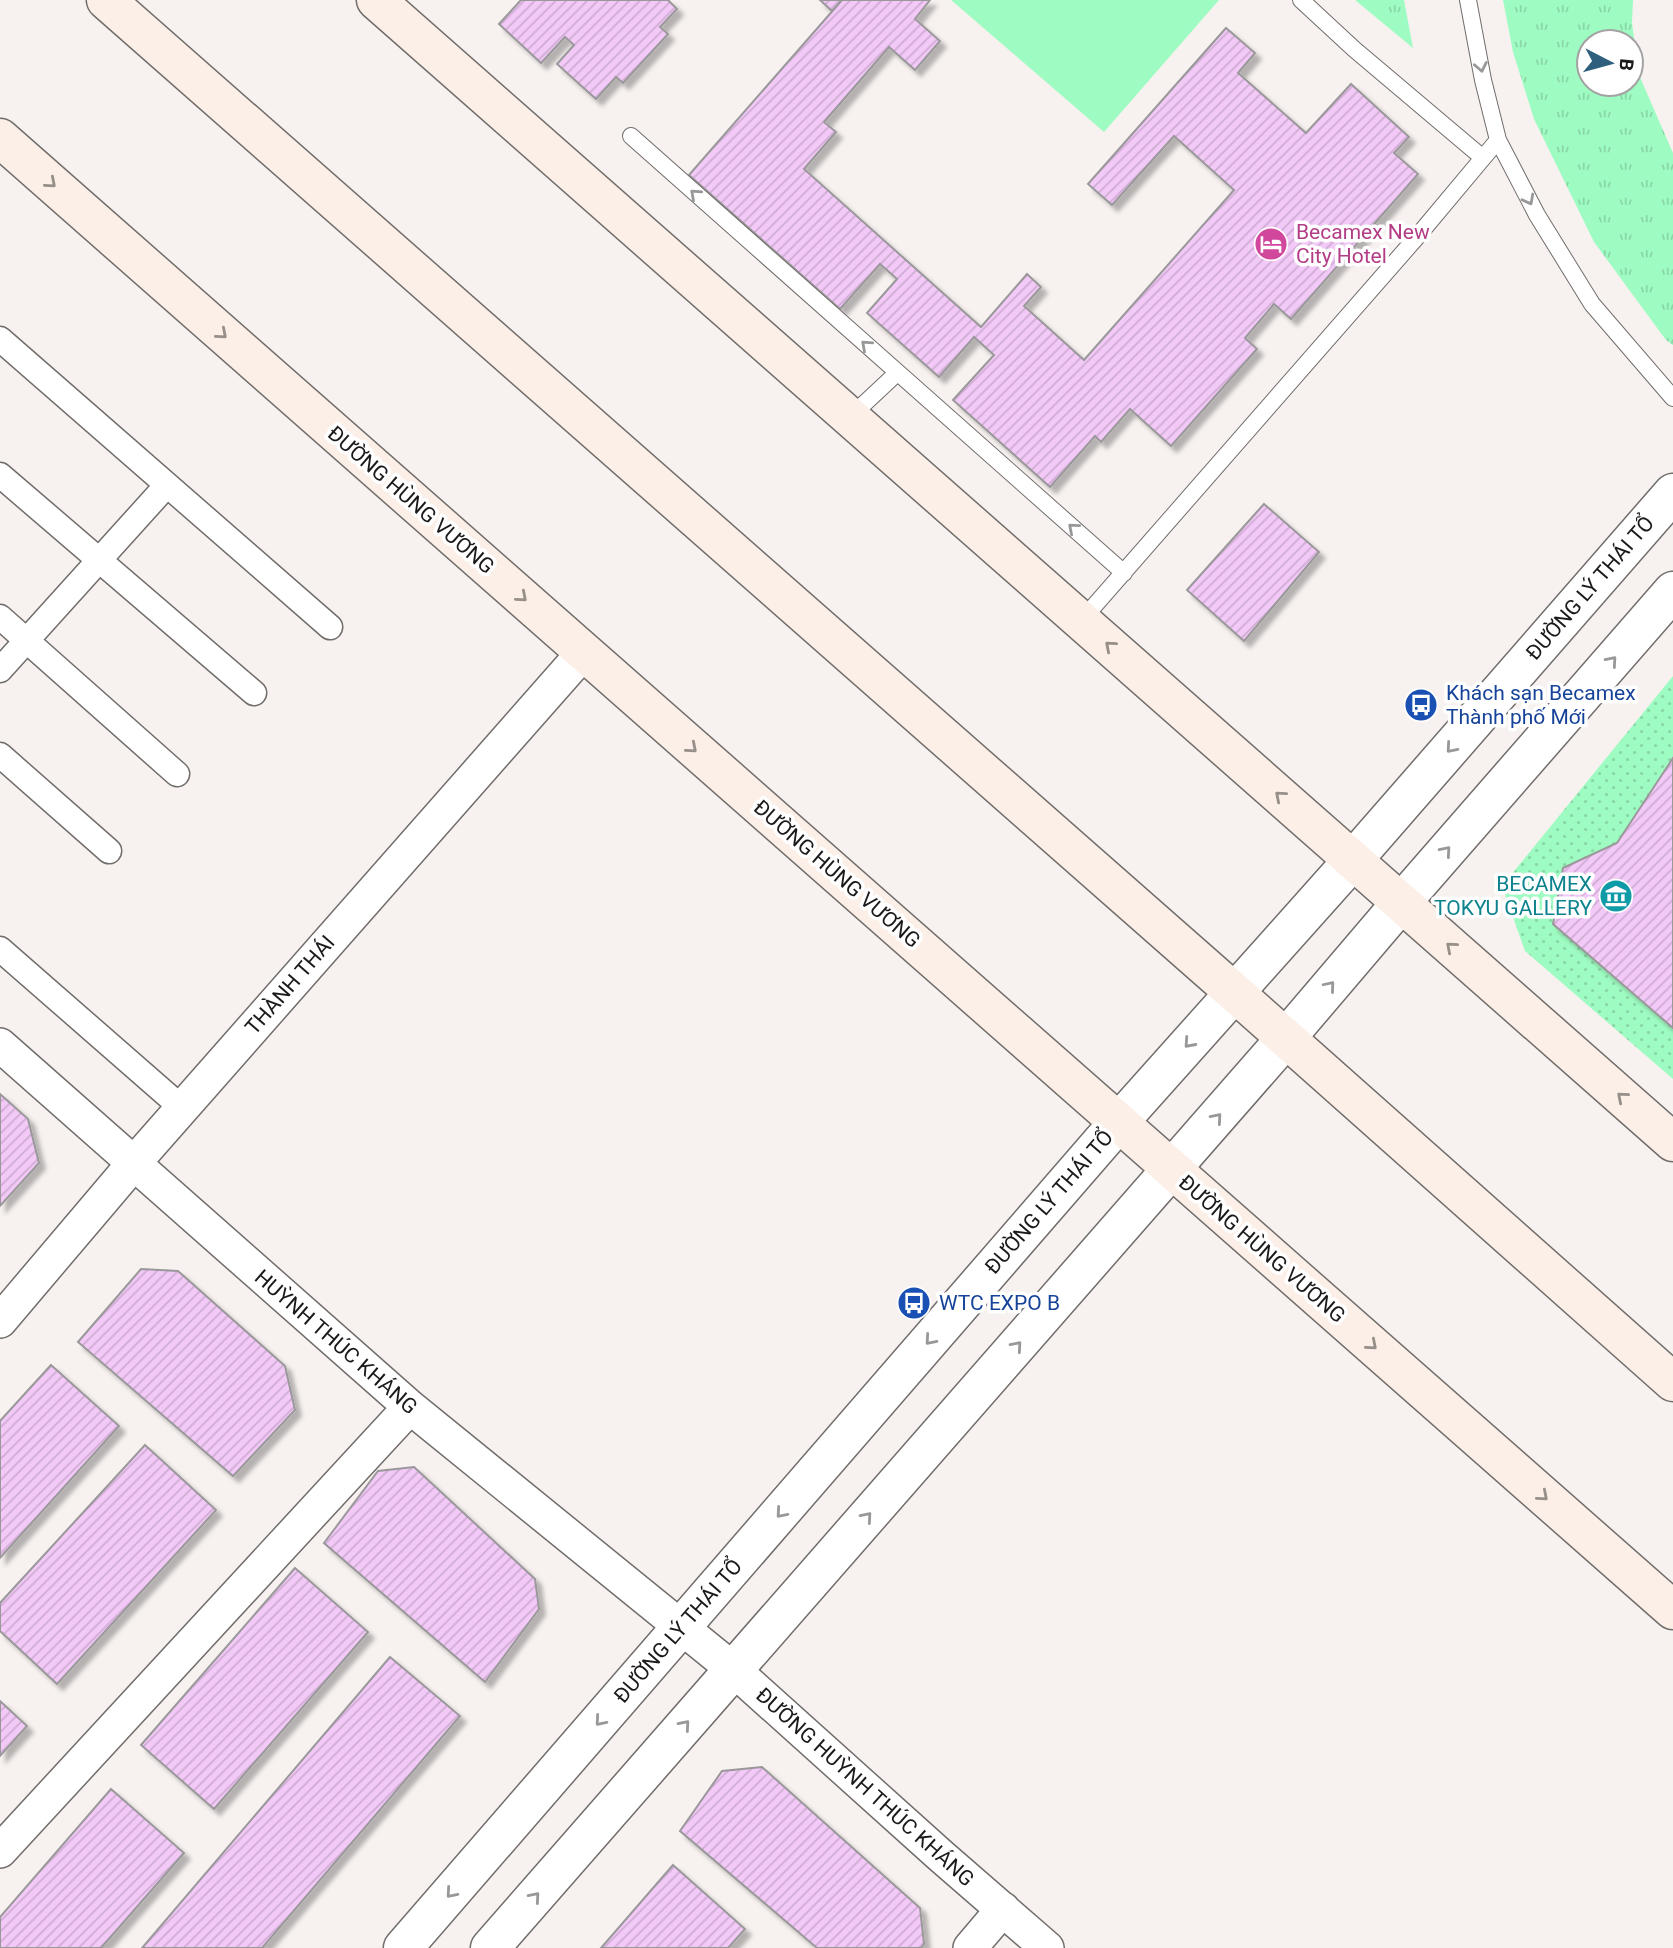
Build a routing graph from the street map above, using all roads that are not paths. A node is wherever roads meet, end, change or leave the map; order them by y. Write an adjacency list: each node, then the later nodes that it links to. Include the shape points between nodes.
1 (106, 0): 32 (main road)
2 (376, 0): 12 (main road)
3 (1301, 0): 8 (lane)
4 (1468, 0): 7 (lane, one-way to 7)
5 (631, 136): 10 (lane, one-way to 5)
6 (0, 138): 23 (main road, ĐƯỜNG HÙNG VƯƠNG, one-way to 23)
7 (1497, 140): 8 (lane); 11 (lane, one-way to 11, via 1592,304)
8 (1483, 158): 17 (lane)
9 (0, 339): 14 (street)
10 (897, 373): 12 (lane); 17 (lane, one-way to 10)
11 (1673, 398)
12 (850, 417): 20 (main road)
13 (0, 475): 16 (street)
14 (167, 485): 16 (street); 21 (street)
15 (1673, 493): 29 (street, ĐƯỜNG LÝ THÁI TỔ, one-way to 29)
16 (99, 560): 22 (street); 25 (street)
17 (1124, 573): 20 (lane)
18 (1673, 591): 30 (street, one-way to 18)
19 (0, 617): 22 (street)
20 (1081, 621): 29 (main road, one-way to 20)
21 (330, 627)
22 (26, 641): 24 (street); 27 (street)
23 (584, 652): 35 (street, THÀNH THÁI); 36 (main road, ĐƯỜNG HÙNG VƯƠNG, one-way to 36)
24 (0, 670)
25 (254, 693)
26 (0, 755): 28 (street)
27 (177, 774)
28 (108, 851)
29 (1353, 860): 30 (main road); 32 (street, ĐƯỜNG LÝ THÁI TỔ)
30 (1401, 903): 33 (street, one-way to 30); 37 (main road, one-way to 30)
31 (0, 949): 35 (street)
32 (1235, 993): 33 (main road); 36 (street, ĐƯỜNG LÝ THÁI TỔ, one-way to 36)
33 (1286, 1038): 39 (street, one-way to 33); 41 (main road)
34 (0, 1045): 38 (street, HUỲNH THÚC KHÁNG)
35 (182, 1108): 38 (street, THÀNH THÁI)
36 (1119, 1122): 39 (main road, ĐƯỜNG HÙNG VƯƠNG); 44 (street, ĐƯỜNG LÝ THÁI TỔ, one-way to 44)
37 (1673, 1142)
38 (134, 1163): 40 (street, THÀNH THÁI); 42 (street, HUỲNH THÚC KHÁNG)
39 (1172, 1169): 43 (main road, ĐƯỜNG HÙNG VƯƠNG, one-way to 43); 45 (street, one-way to 39)
40 (0, 1321)
41 (1673, 1382)
42 (410, 1407): 44 (street, HUỲNH THÚC KHÁNG); 46 (street)
43 (1673, 1610)
44 (681, 1628): 45 (street, ĐƯỜNG HUỲNH THÚC KHÁNG); 48 (street, ĐƯỜNG LÝ THÁI TỔ, one-way to 48)
45 (734, 1670): 47 (street, ĐƯỜNG HUỲNH THÚC KHÁNG); 49 (street, one-way to 45)
46 (0, 1851)
47 (1003, 1909): 50 (street); 51 (street, ĐƯỜNG HUỲNH THÚC KHÁNG)
48 (403, 1948)
49 (491, 1948)
50 (970, 1948)
51 (1047, 1948)

